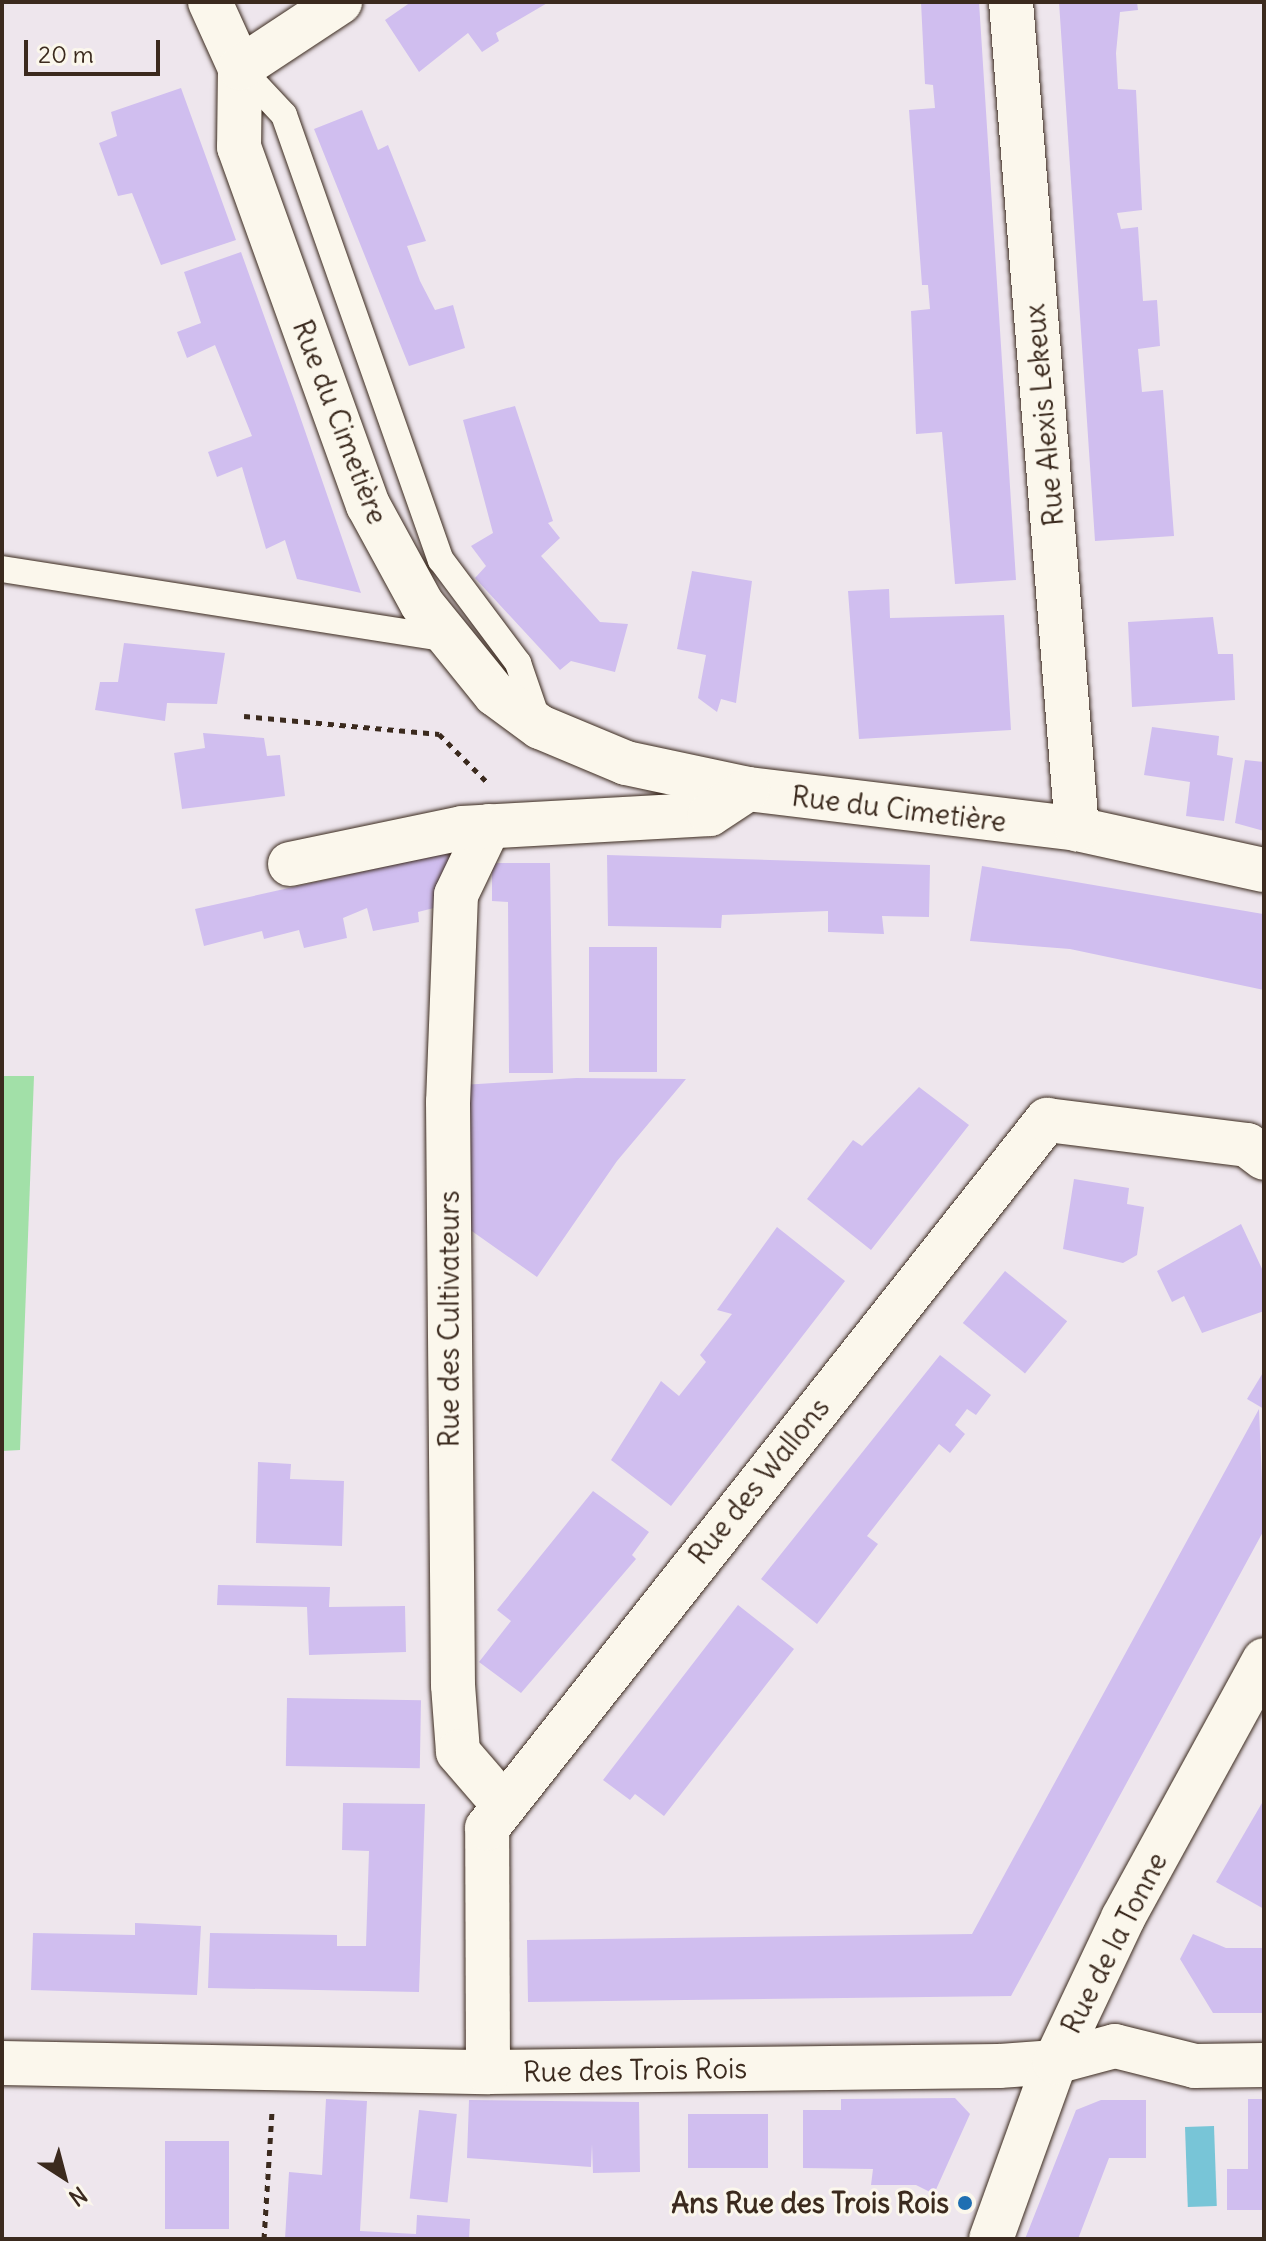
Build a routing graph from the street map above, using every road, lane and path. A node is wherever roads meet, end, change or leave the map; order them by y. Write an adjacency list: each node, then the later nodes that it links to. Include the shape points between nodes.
1 (210, 2): 4 (street, Rue du Cimetière)
2 (340, 2): 4 (street)
3 (1011, 2): 11 (street, Rue Alexis Lekeux)
4 (240, 68): 6 (street, Rue du Cimetière, via 239,147 353,466 397,561); 8 (lane, Rue du Cimetière, via 260,81 284,115 441,560 518,663)
5 (2, 569): 6 (lane)
6 (447, 639): 8 (street, Rue du Cimetière, via 495,694)
7 (244, 716): 10 (path, via 439,734 475,766)
8 (540, 727): 9 (street, Rue du Cimetière, via 626,763)
9 (748, 789): 10 (street, via 710,814); 11 (street, Rue du Cimetière)
10 (503, 825): 12 (street); 16 (street, Rue des Cultivateurs, via 469,858 455,927 448,1102 458,1752)
11 (1077, 829): 13 (street, Rue du Cimetière)
12 (290, 864)
13 (1264, 870)
14 (1264, 1158): 16 (street, Rue des Wallons, via 1247,1145 1047,1120)
15 (1264, 1660): 17 (street, Rue de la Tonne, via 1123,1918)
16 (502, 1803): 21 (street, Rue des Wallons, via 487,1828)
17 (1055, 2062): 19 (street, Rue des Trois Rois, via 1115,2046 1195,2066); 21 (street, Rue des Trois Rois); 23 (street, Rue de la Tonne)
18 (2, 2063): 20 (street, Rue des Trois Rois)
19 (1264, 2065)
20 (275, 2069): 21 (street, Rue des Trois Rois); 22 (path)
21 (488, 2072)
22 (264, 2239)
23 (991, 2239)

